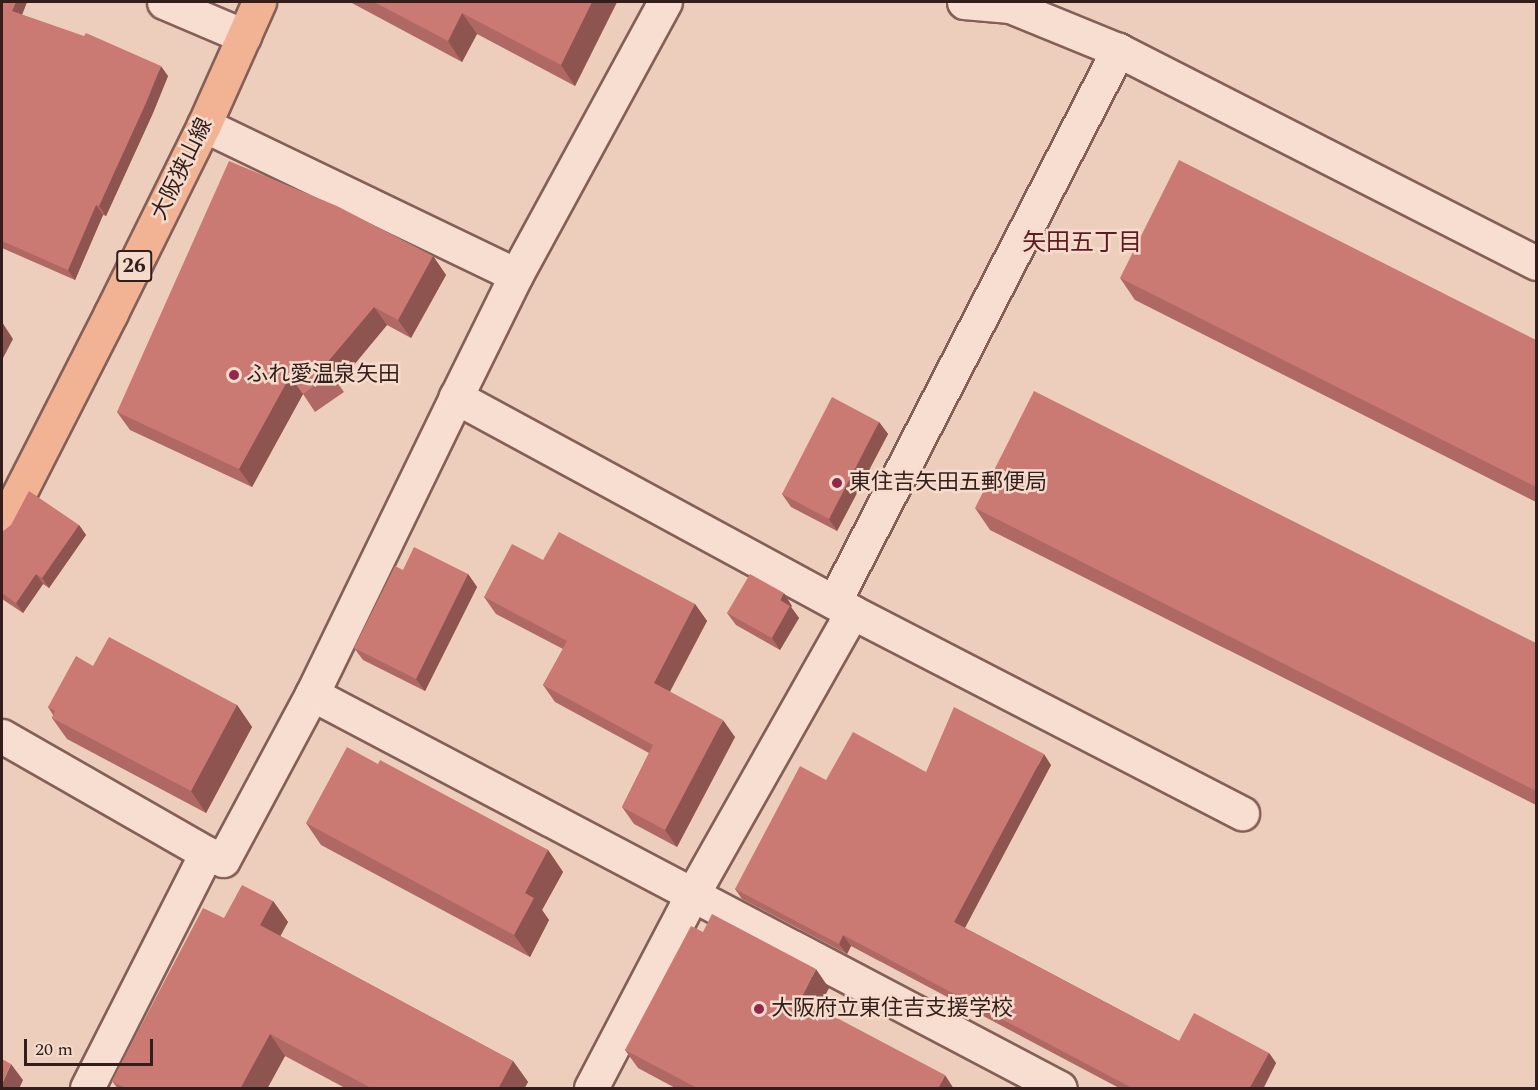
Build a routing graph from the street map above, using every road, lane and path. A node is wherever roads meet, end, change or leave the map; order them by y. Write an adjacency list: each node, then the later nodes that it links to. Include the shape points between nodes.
1 (164, 2): 5 (street)
2 (259, 2): 5 (main road, 大阪狭山線 / 26)
3 (665, 2): 9 (street)
4 (964, 2): 6 (street, via 1010,6)
5 (244, 36): 7 (main road, 大阪狭山線 / 26)
6 (1118, 50): 8 (street); 12 (street)
7 (204, 125): 9 (street); 11 (main road, 大阪狭山線 / 26)
8 (1536, 263)
9 (516, 275): 10 (street)
10 (456, 396): 12 (street); 13 (street)
11 (2, 527)
12 (843, 607): 15 (street); 17 (street)
13 (312, 694): 16 (street, via 223,860); 17 (street)
14 (2, 736): 16 (street)
15 (1242, 813)
16 (206, 853): 18 (street)
17 (692, 895): 19 (street); 20 (street)
18 (87, 1089)
19 (591, 1089)
20 (1060, 1089)

